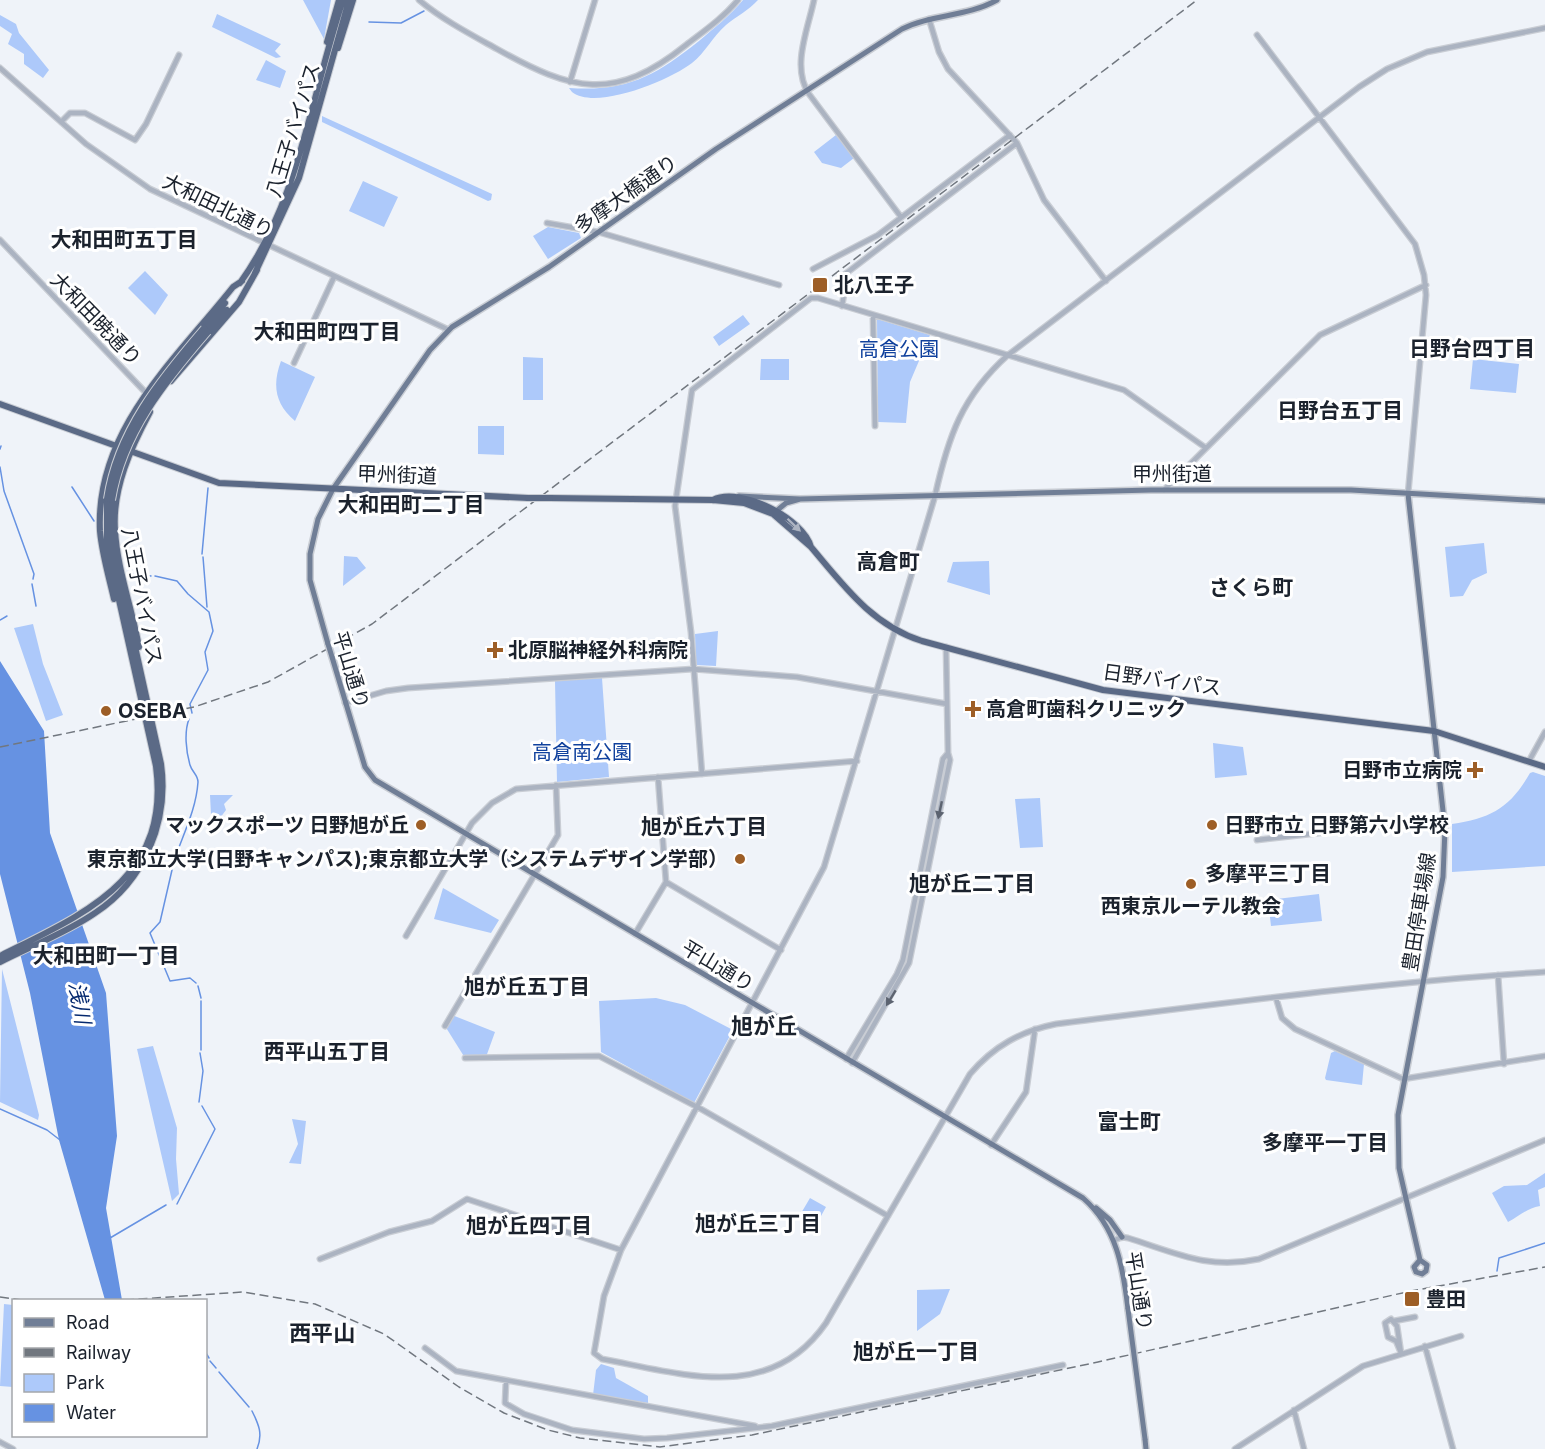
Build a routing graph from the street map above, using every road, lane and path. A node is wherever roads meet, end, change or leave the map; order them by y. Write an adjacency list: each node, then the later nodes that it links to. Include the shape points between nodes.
1 (339, 0): 15 (highway)
2 (343, 0): 15 (highway, 八王子バイパス)
3 (349, 0): 16 (highway, 八王子バイパス)
4 (353, 0): 16 (highway)
5 (419, 0): 17 (street, via 519,62)
6 (595, 0): 17 (street)
7 (738, 0): 17 (street, via 712,25 646,74 608,84)
8 (814, 0): 18 (street, via 800,62)
9 (997, 0): 10 (main road, 多摩大橋通り, via 971,12)
10 (929, 19): 18 (main road, 多摩大橋通り, via 902,29); 21 (street, via 948,69)
11 (1545, 28): 19 (street, via 1440,48 1407,59 1359,87)
12 (1257, 35): 19 (street)
13 (179, 55): 20 (street, via 135,140 82,112 70,113)
14 (0, 68): 20 (street, 大和田北通り)
15 (322, 73): 27 (highway, 八王子バイパス, via 296,167)
16 (327, 80): 27 (highway, 八王子バイパス, via 299,178)
17 (570, 82)
18 (806, 90): 23 (street); 25 (main road, 多摩大橋通り)
19 (1320, 118): 31 (street); 34 (street, via 1415,244)
20 (61, 122): 27 (street, 大和田北通り, via 109,162 150,189)
21 (1010, 135): 22 (street); 23 (street)
22 (1017, 143): 31 (street, via 1044,200); 35 (street, via 840,278)
23 (901, 217): 28 (street, via 861,246)
24 (547, 223): 25 (street)
25 (598, 232): 33 (street); 38 (main road, 多摩大橋通り)
26 (0, 240): 41 (street, 大和田暁通り)
27 (266, 246): 29 (highway, 八王子バイパス); 30 (street, 大和田北通り); 32 (highway, 八王子バイパス)
28 (813, 269)
29 (257, 270): 37 (highway, 八王子バイパス); 42 (highway, via 239,302)
30 (334, 277): 38 (street, 大和田北通り); 40 (street)
31 (1106, 280): 39 (street)
32 (242, 281): 37 (highway, 八王子バイパス); 41 (highway)
33 (779, 285)
34 (1426, 285): 46 (street, via 1320,335); 50 (street)
35 (842, 306): 36 (street); 54 (street, via 811,298 692,390)
36 (873, 315): 39 (street); 44 (street)
37 (206, 330): 62 (highway, 八王子バイパス, bridge, via 158,383 139,412 115,467 109,500 107,546)
38 (449, 330): 48 (main road, 多摩大橋通り, via 430,350)
39 (1008, 355): 46 (street, via 1124,390); 51 (street, via 982,381 959,416)
40 (294, 363)
41 (145, 392): 42 (street, 大和田暁通り); 45 (highway)
42 (155, 403): 47 (highway)
43 (0, 404): 45 (highway, 甲州街道)
44 (875, 426)
45 (117, 447): 47 (highway, 甲州街道); 62 (highway, via 102,498 100,533 130,663)
46 (1206, 448): 49 (street)
47 (131, 453): 48 (highway, 甲州街道, via 219,483); 62 (highway, via 117,494 115,530 136,633)
48 (333, 489): 54 (highway, 甲州街道, bridge); 63 (main road, 平山通り, bridge, via 315,528 309,570 311,589)
49 (1164, 490): 50 (main road, 甲州街道, via 1351,490); 51 (main road, 甲州街道)
50 (1408, 494): 56 (main road, 甲州街道); 65 (main road, 豊田停車場線)
51 (935, 496): 53 (main road, 甲州街道); 58 (street)
52 (722, 498): 53 (main road, 甲州街道); 55 (highway, 日野バイパス); 57 (highway, 日野バイパス, via 753,500)
53 (800, 499): 57 (main road, 甲州街道)
54 (675, 500): 55 (highway, 甲州街道); 60 (street)
55 (713, 500): 57 (highway, 甲州街道)
56 (1545, 501)
57 (775, 512): 58 (highway, 日野バイパス, via 804,535 851,596)
58 (896, 631): 59 (highway, 日野バイパス); 61 (street)
59 (946, 647): 64 (street); 65 (highway, 日野バイパス, via 1103,690)
60 (693, 669): 61 (street, via 797,677); 63 (street, via 408,688); 71 (street)
61 (877, 691): 64 (street); 68 (street)
62 (143, 696): 73 (highway, 八王子バイパス); 78 (highway, 八王子バイパス, via 157,776)
63 (345, 703): 77 (main road, 平山通り, via 369,774)
64 (947, 704): 67 (street)
65 (1434, 731): 69 (highway, 日野バイパス); 76 (main road, 豊田停車場線)
66 (1545, 732): 69 (street)
67 (948, 753): 96 (street, via 943,759 903,960); 97 (street, one-way to 97, via 950,760 909,963)
68 (857, 761): 71 (street); 84 (street, via 824,867)
69 (1529, 761): 70 (highway, 日野バイパス)
70 (1545, 767)
71 (702, 774): 72 (street)
72 (658, 777): 75 (street); 81 (street)
73 (163, 778): 74 (highway); 78 (highway, 八王子バイパス, via 161,809)
74 (170, 779)
75 (556, 785): 77 (street, via 527,786 504,796 480,813); 80 (street, via 558,835)
76 (1444, 819): 79 (street); 89 (main road, 豊田停車場線, via 1443,877)
77 (465, 834): 80 (main road, 平山通り); 83 (street)
78 (151, 837): 85 (highway, 八王子バイパス, via 131,870 102,901); 86 (highway, 八王子バイパス, via 135,874 106,905)
79 (1257, 840)
80 (535, 875): 82 (main road, 平山通り); 92 (street)
81 (666, 882): 82 (street); 84 (street)
82 (635, 934): 91 (main road, 平山通り)
83 (406, 936)
84 (781, 950): 91 (street)
85 (0, 956)
86 (0, 962)
87 (1545, 972): 88 (street)
88 (1498, 975): 89 (street); 98 (street)
89 (1422, 980): 90 (street); 99 (main road, 豊田停車場線)
90 (1276, 998): 93 (street); 99 (street, via 1282,1018 1295,1029)
91 (752, 1003): 96 (main road, 平山通り); 100 (street)
92 (445, 1026)
93 (1035, 1029): 101 (street, via 1002,1044 984,1058); 103 (street, via 1026,1092)
94 (1545, 1056): 98 (street)
95 (465, 1058): 100 (street, via 598,1056)
96 (846, 1059): 97 (main road, 平山通り)
97 (852, 1063): 101 (main road, 平山通り)
98 (1504, 1064): 99 (street)
99 (1403, 1079): 104 (main road, 豊田停車場線, via 1397,1136)
100 (697, 1107): 106 (street); 109 (street)
101 (944, 1118): 103 (main road, 平山通り); 106 (street)
102 (1545, 1140): 104 (street)
103 (991, 1146): 105 (main road, 平山通り, via 1076,1193)
104 (1405, 1198): 107 (street, via 1239,1264 1209,1263); 111 (main road, 豊田停車場線)
105 (1092, 1206): 107 (main road, via 1110,1220); 108 (main road, 平山通り)
106 (888, 1216): 109 (street, via 812,1341 779,1366 745,1377 712,1378 596,1356 593,1350 604,1296)
107 (1122, 1237): 108 (street)
108 (1115, 1240): 124 (main road, 平山通り, bridge)
109 (621, 1250): 110 (street, via 467,1199 432,1221 389,1232)
110 (320, 1259)
111 (1420, 1260)
112 (1415, 1317): 113 (street)
113 (1394, 1321): 117 (street); 117 (street, via 1387,1320 1385,1326 1388,1337 1396,1341)
114 (1461, 1336): 115 (street)
115 (1425, 1346): 117 (street); 127 (street)
116 (425, 1348): 119 (street, via 456,1371)
117 (1401, 1353): 120 (street, via 1363,1366)
118 (1063, 1365): 121 (street)
119 (506, 1381): 121 (street); 121 (street, via 504,1398 510,1407 585,1432 644,1439)
120 (1294, 1410): 125 (street); 126 (street)
121 (758, 1427)
122 (0, 1442): 123 (street)
123 (10, 1449)
124 (1146, 1449)
125 (1235, 1449)
126 (1304, 1449)
127 (1453, 1449)

